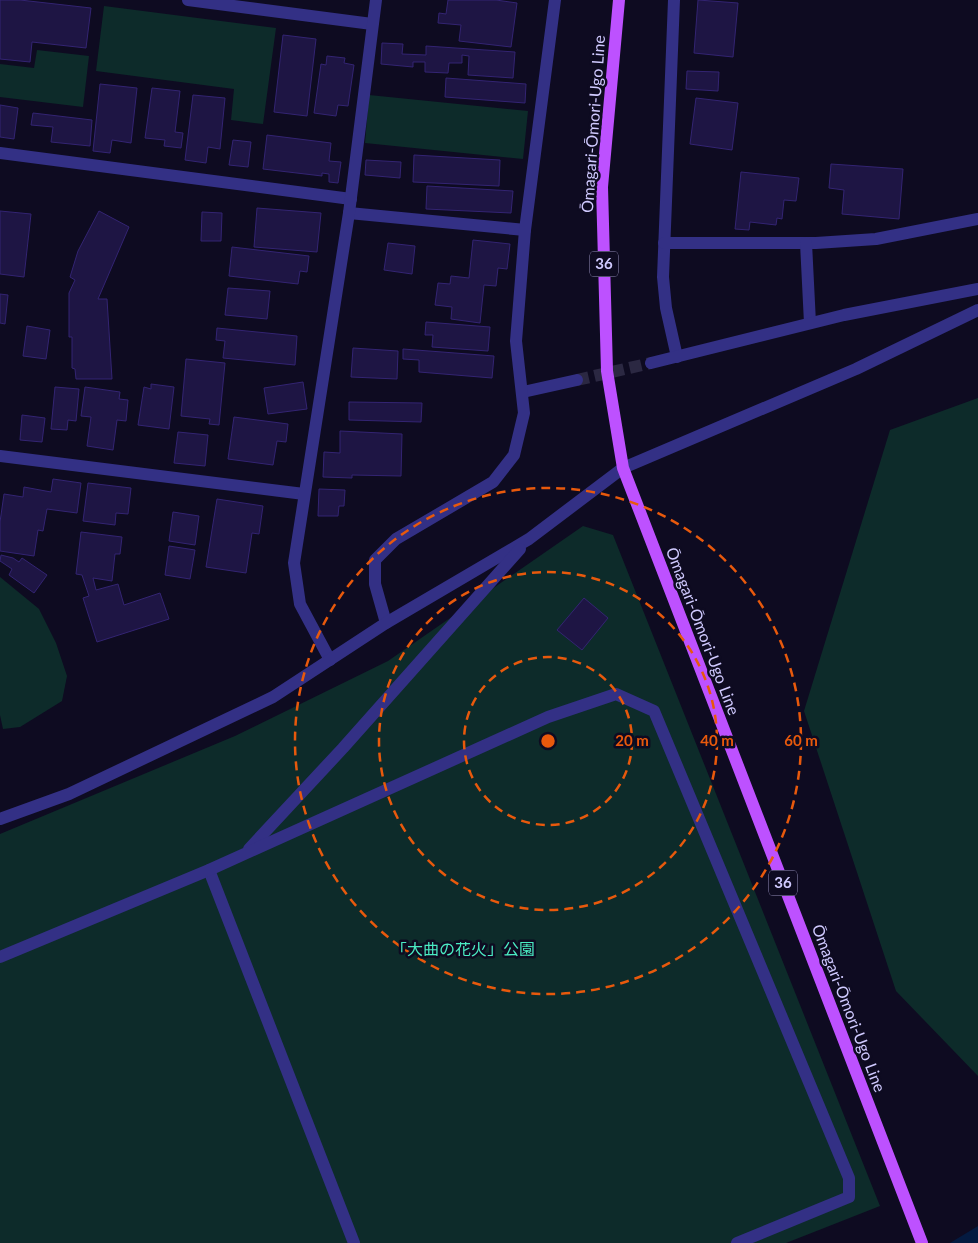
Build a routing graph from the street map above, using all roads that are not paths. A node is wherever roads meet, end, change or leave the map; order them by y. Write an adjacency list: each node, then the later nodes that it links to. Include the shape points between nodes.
1 (188, 0): 6 (street)
2 (376, 0): 7 (street)
3 (555, 0): 12 (street)
4 (619, 0): 23 (main road, Ōmagari-Ōmori-Ugo Line / 36, via 602,186 606,371)
5 (674, 0): 13 (street)
6 (259, 5): 7 (street)
7 (372, 24): 9 (street)
8 (0, 153): 9 (street)
9 (351, 199): 10 (street)
10 (348, 213): 12 (street); 24 (street)
11 (978, 219): 14 (street, via 876,239)
12 (525, 230): 21 (street, via 516,341)
13 (664, 243): 14 (street); 18 (street, via 662,278)
14 (806, 244): 17 (street)
15 (978, 289): 17 (street)
16 (978, 310): 23 (street, via 856,369)
17 (810, 324): 18 (street)
18 (678, 357): 19 (street)
19 (651, 364)
20 (577, 380): 21 (street)
21 (523, 392): 26 (street, via 524,413 514,455 493,482 396,539 375,560 376,584)
22 (0, 456): 24 (street)
23 (623, 468): 25 (street); 34 (main road, Ōmagari-Ōmori-Ugo Line / 36)
24 (304, 494): 27 (street, via 294,563 300,604)
25 (529, 539): 26 (street); 29 (street)
26 (386, 623): 27 (street)
27 (330, 660): 28 (street, via 273,698 69,794)
28 (0, 819)
29 (244, 855): 30 (street); 33 (street, via 548,717 616,694 654,710 849,1178 850,1197)
30 (209, 870): 31 (street); 32 (street)
31 (0, 957)
32 (354, 1243)
33 (737, 1243)
34 (922, 1243)

